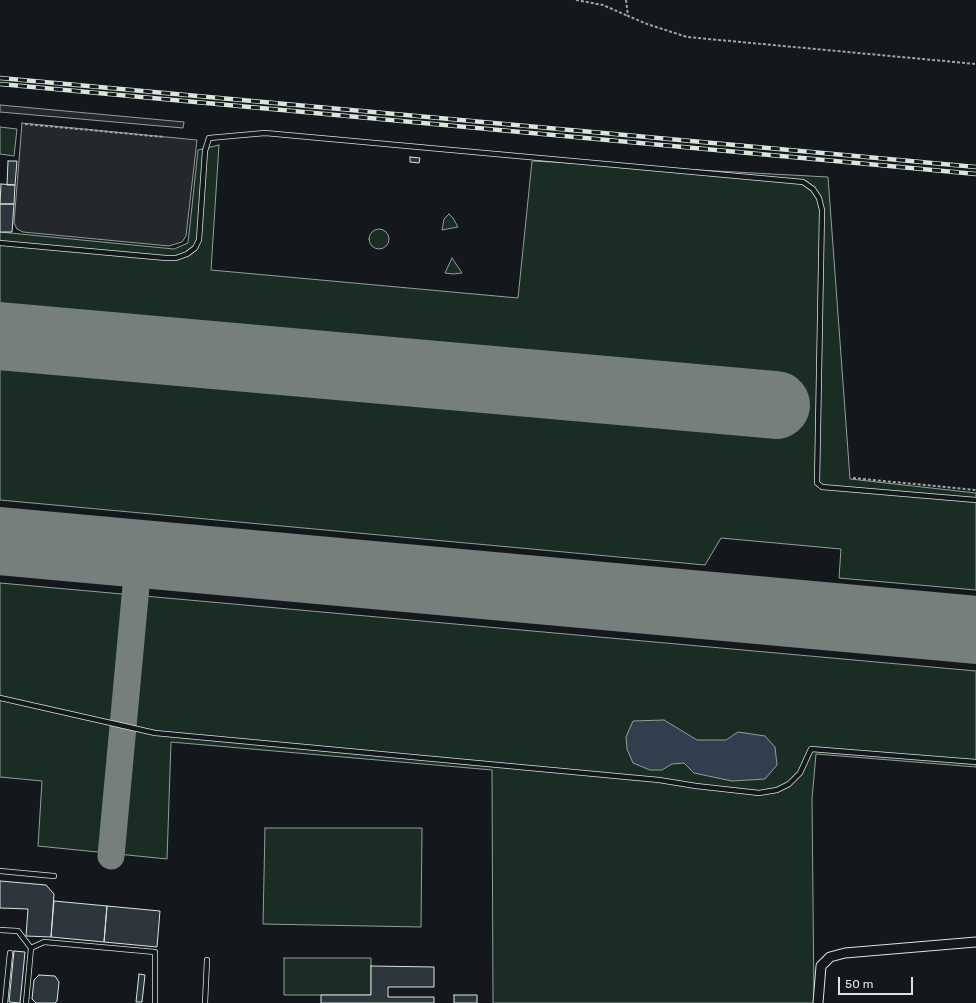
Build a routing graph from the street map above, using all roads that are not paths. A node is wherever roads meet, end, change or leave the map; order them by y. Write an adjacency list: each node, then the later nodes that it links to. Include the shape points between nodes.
1 (0, 243): 2 (lane, via 166,258 187,254 195,248 199,240 205,151 209,138 264,134 803,182 814,189 822,210 817,483 822,487)
2 (976, 500)
3 (0, 698): 4 (lane, via 155,733 659,780 759,793 777,790 789,784 800,773 811,749)
4 (976, 762)
5 (0, 871): 6 (lane)
6 (54, 876)
7 (0, 930): 9 (lane, via 18,931)
8 (976, 942): 16 (street, via 844,953 830,957 821,966)
9 (31, 948): 13 (lane); 14 (lane, via 44,942 155,952)
10 (10, 953): 12 (lane)
11 (207, 960): 15 (lane)
12 (5, 1003)
13 (26, 1003)
14 (155, 1003)
15 (205, 1003)
16 (818, 1003)

